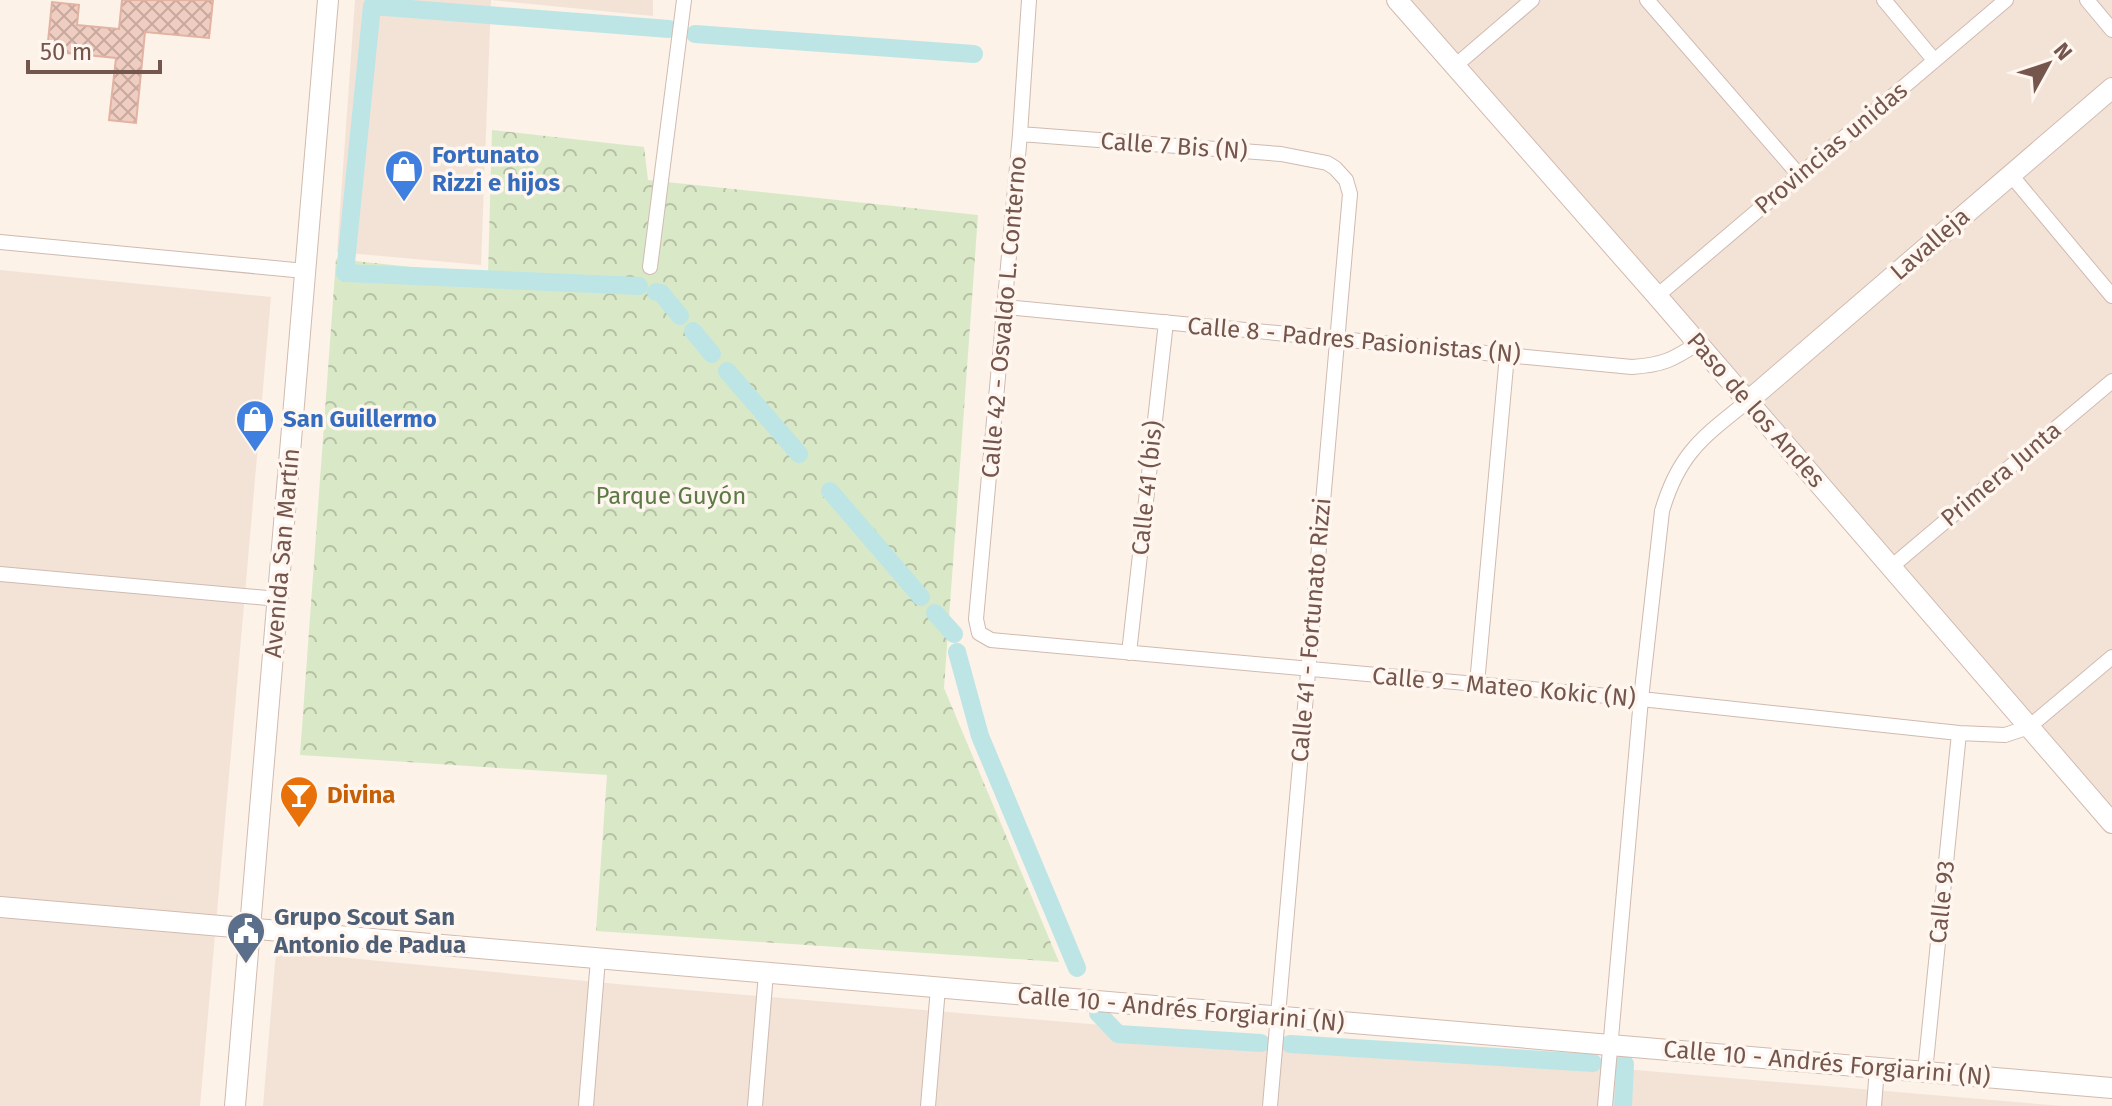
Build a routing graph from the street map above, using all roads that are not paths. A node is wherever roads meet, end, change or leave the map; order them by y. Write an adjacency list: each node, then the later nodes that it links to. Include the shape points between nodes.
1 (328, 0): 20 (street, Avenida San Martín)
2 (684, 0): 19 (street)
3 (1029, 0): 14 (street, Calle 42 - Osvaldo L. Conterno)
4 (1397, 0): 12 (street, Paso de los Andes)
5 (1532, 0): 12 (street)
6 (1647, 0): 16 (street)
7 (1884, 0): 11 (street)
8 (2006, 0): 11 (street, Provincias unidas)
9 (2087, 0): 10 (street)
10 (2112, 30)
11 (1934, 60): 16 (street, Provincias unidas)
12 (1455, 66): 21 (street, Paso de los Andes)
13 (2112, 88): 17 (street, Lavalleja)
14 (1020, 134): 15 (street, Calle 7 Bis (N), via 1281,154); 23 (street, Calle 42 - Osvaldo L. Conterno)
15 (1327, 163): 25 (street, Calle 41 - Fortunato Rizzi, via 1346,180 1350,194)
16 (1799, 175): 21 (street, Provincias unidas)
17 (2011, 175): 22 (street); 29 (street, Lavalleja)
18 (0, 242): 20 (street)
19 (650, 267)
20 (305, 271): 32 (street, Avenida San Martín)
21 (1657, 296): 26 (street, Paso de los Andes)
22 (2112, 296)
23 (1005, 307): 24 (street, Calle 8 - Padres Pasionistas (N)); 33 (street, Calle 42 - Osvaldo L. Conterno, via 976,619)
24 (1166, 322): 25 (street, Calle 8 - Padres Pasionistas (N)); 34 (street, Calle 41 (bis))
25 (1337, 339): 27 (street, Calle 8 - Padres Pasionistas (N)); 36 (street, Calle 41 - Fortunato Rizzi)
26 (1698, 343): 27 (street, Calle 8 - Padres Pasionistas (N), via 1655,366); 29 (street, Paso de los Andes)
27 (1507, 355): 37 (street)
28 (2112, 381): 30 (street, Primera Junta)
29 (1748, 401): 30 (street, Paso de los Andes); 38 (street, via 1698,441 1670,483 1662,511)
30 (1891, 567): 39 (street, Paso de los Andes)
31 (0, 574): 32 (street)
32 (278, 599): 43 (street, Avenida San Martín)
33 (979, 633): 34 (street, Calle 9 - Mateo Kokic (N), via 991,640)
34 (1129, 653): 36 (street, Calle 9 - Mateo Kokic (N))
35 (2112, 657): 39 (street)
36 (1308, 669): 37 (street, Calle 9 - Mateo Kokic (N)); 47 (street, Calle 41 - Fortunato Rizzi)
37 (1477, 684): 38 (street, Calle 9 - Mateo Kokic (N))
38 (1641, 699): 40 (street, Calle 9 - Mateo Kokic (N)); 48 (street)
39 (2029, 727): 40 (street, Calle 9 - Mateo Kokic (N), via 2005,735); 41 (street, Paso de los Andes)
40 (1959, 733): 50 (street, Calle 93)
41 (2112, 823)
42 (0, 907): 43 (street, Calle 10 - Andrés Forgiarini (N))
43 (250, 930): 44 (street, Calle 10 - Andrés Forgiarini (N)); 52 (street, Avenida San Martín)
44 (598, 959): 45 (street, Calle 10 - Andrés Forgiarini (N)); 53 (street)
45 (766, 973): 46 (street, Calle 10 - Andrés Forgiarini (N)); 54 (street)
46 (938, 988): 47 (street, Calle 10 - Andrés Forgiarini (N)); 55 (street)
47 (1279, 1017): 48 (street, Calle 10 - Andrés Forgiarini (N)); 56 (street, Calle 41 - Fortunato Rizzi)
48 (1609, 1045): 49 (street, Calle 10 - Andrés Forgiarini (N)); 57 (street)
49 (1877, 1068): 50 (street, Calle 10 - Andrés Forgiarini (N)); 58 (street)
50 (1925, 1072): 51 (street, Calle 10 - Andrés Forgiarini (N))
51 (2112, 1088)
52 (235, 1106)
53 (586, 1106)
54 (755, 1106)
55 (928, 1106)
56 (1270, 1106)
57 (1605, 1106)
58 (1874, 1106)

